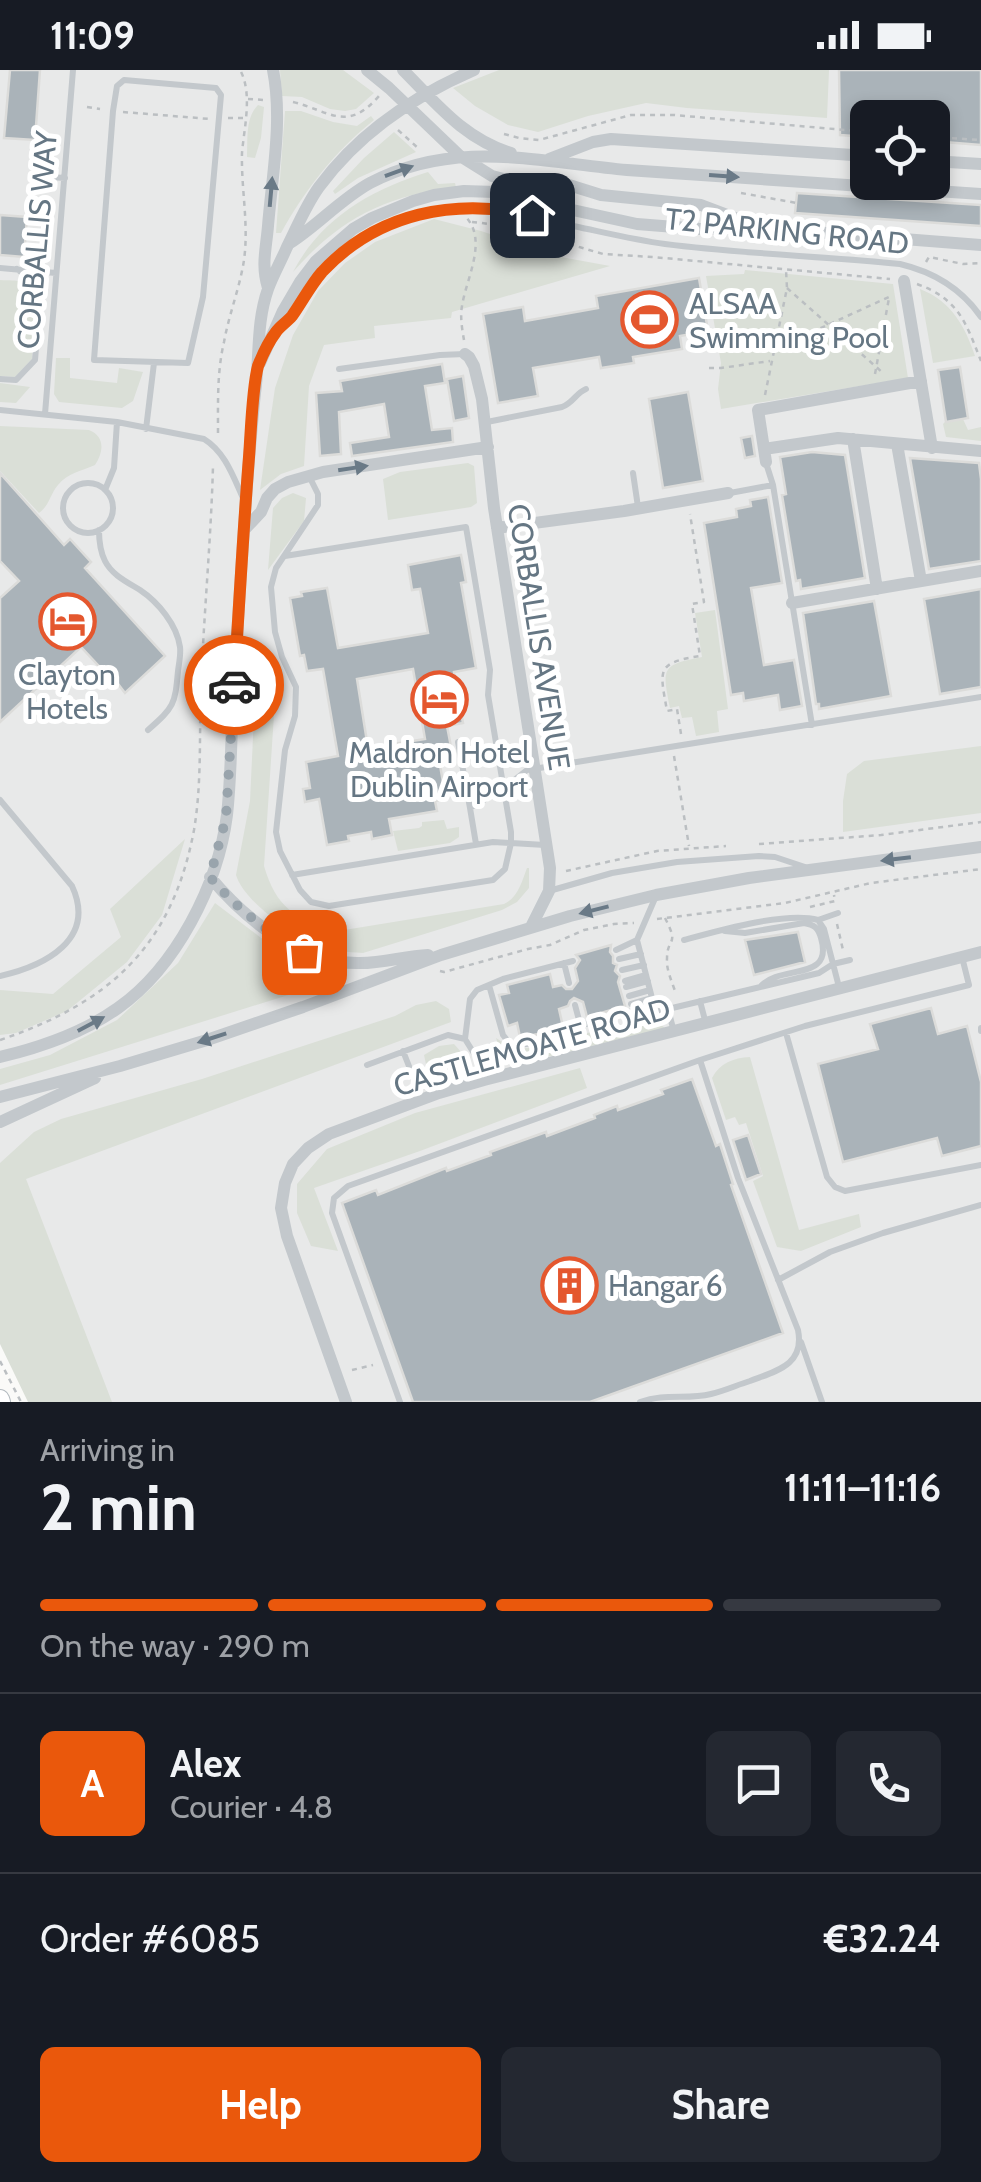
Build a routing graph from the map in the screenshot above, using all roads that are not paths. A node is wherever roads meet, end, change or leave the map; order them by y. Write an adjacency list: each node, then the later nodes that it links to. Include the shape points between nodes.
1 (73, 70): 16 (lane, CORBALLIS WAY)
2 (273, 70): 27 (street, one-way to 2, via 262,268 277,100)
3 (367, 70): 7 (street, T2 PARKING ROAD)
4 (403, 70): 6 (street)
5 (474, 70): 6 (street)
6 (426, 94): 7 (street); 10 (street, via 468,132)
7 (407, 106): 9 (street, T2 PARKING ROAD); 21 (street, via 334,170)
8 (850, 155): 11 (street, via 611,139)
9 (460, 156): 10 (street); 14 (street, T2 PARKING ROAD); 21 (street, one-way to 9, via 366,186)
10 (523, 156): 11 (street)
11 (546, 160): 18 (street, one-way to 18)
12 (950, 161): 13 (street)
13 (981, 164)
14 (492, 176): 17 (lane, T2 PARKING ROAD); 20 (street, via 701,206)
15 (50, 177): 16 (lane)
16 (64, 178): 25 (lane, CORBALLIS WAY)
17 (510, 192): 19 (lane, T2 PARKING ROAD); 20 (street, via 637,224); 29 (street, via 434,195 353,229 300,282)
18 (981, 194)
19 (573, 224): 28 (lane, T2 PARKING ROAD, via 702,248 912,267 954,288); 29 (lane, T2 PARKING ROAD, via 488,207 440,209 393,223 336,259)
20 (761, 228): 22 (street)
21 (289, 243): 27 (street)
22 (981, 246)
23 (0, 268): 24 (lane)
24 (17, 269): 25 (lane); 34 (lane, via 41,288 35,360 16,380)
25 (56, 273): 38 (lane, CORBALLIS WAY)
26 (908, 284): 35 (street)
27 (268, 288): 32 (street, via 257,334)
28 (981, 316)
29 (275, 333): 32 (street, T2 PARKING ROAD)
30 (465, 350): 33 (lane); 40 (street, CORBALLIS AVENUE)
31 (154, 364): 31 (lane, via 94,360 113,110 116,86 124,80 216,88 221,95 203,297 188,363); 41 (lane)
32 (258, 366): 53 (street)
33 (338, 369)
34 (0, 379)
35 (921, 382): 45 (street); 47 (street, via 758,410)
36 (586, 390): 40 (lane, via 562,407)
37 (0, 410): 38 (lane)
38 (44, 414): 39 (lane)
39 (117, 422): 41 (lane); 51 (lane, via 114,468)
40 (486, 422): 44 (street, CORBALLIS AVENUE)
41 (146, 429): 53 (lane, via 215,446)
42 (853, 439): 43 (street); 47 (street); 61 (street)
43 (897, 444): 45 (street); 60 (street)
44 (488, 448): 49 (street, one-way to 44); 55 (street, CORBALLIS AVENUE)
45 (932, 448): 46 (street)
46 (981, 451)
47 (765, 455): 50 (lane)
48 (632, 473): 54 (lane)
49 (309, 478): 56 (street, via 275,489); 58 (lane, via 318,505)
50 (773, 485): 52 (lane); 62 (lane)
51 (105, 490): 57 (lane, via 112,511); 57 (lane, via 82,484 64,500 69,524 83,532)
52 (728, 493): 54 (street)
53 (245, 502): 56 (street)
54 (638, 508): 55 (street)
55 (497, 528): 68 (street, CORBALLIS AVENUE)
56 (245, 529): 79 (street, via 226,818)
57 (99, 530): 65 (lane, via 108,566 164,614 180,648 175,700)
58 (285, 556): 70 (lane, via 466,528); 78 (lane, via 271,587 274,632 296,687 276,832)
59 (981, 571): 60 (street)
60 (921, 581): 61 (street)
61 (877, 589): 62 (street)
62 (792, 604): 64 (lane)
63 (981, 697): 64 (lane)
64 (812, 725): 67 (lane)
65 (148, 730)
66 (458, 742): 72 (lane)
67 (628, 755): 68 (lane); 69 (lane)
68 (534, 769): 70 (lane); 75 (street, CORBALLIS AVENUE)
69 (630, 769)
70 (503, 788): 72 (lane); 73 (lane)
71 (0, 800): 96 (lane, via 79,901 68,943 47,960)
72 (470, 808): 74 (lane)
73 (511, 843): 74 (lane); 75 (lane); 78 (lane, via 494,880 389,898 311,902)
74 (476, 844): 78 (lane)
75 (546, 845): 80 (street, CORBALLIS AVENUE)
76 (981, 848): 77 (street, one-way to 77)
77 (811, 870): 80 (lane, via 775,857 728,858 627,870); 81 (street)
78 (292, 875)
79 (210, 877): 89 (street, via 274,934 315,956 364,963); 112 (street, one-way to 79, via 50,1044 142,988 182,937)
80 (549, 890): 84 (street)
81 (656, 895): 84 (street, one-way to 84); 86 (lane)
82 (835, 910): 83 (lane)
83 (818, 920): 85 (lane, via 806,916); 93 (lane)
84 (531, 926): 89 (street)
85 (719, 931): 87 (lane); 101 (lane, via 816,927 824,952 820,962)
86 (637, 940): 90 (lane); 90 (lane, via 618,954)
87 (684, 940)
88 (981, 952): 91 (street, CASTLEMOATE ROAD)
89 (441, 954): 115 (street, one-way to 115, via 256,1024)
90 (641, 954): 94 (lane)
91 (962, 957): 102 (street, CASTLEMOATE ROAD); 109 (lane, via 969,985)
92 (850, 960): 93 (lane)
93 (834, 964): 101 (lane); 102 (lane)
94 (644, 965): 95 (lane); 97 (lane)
95 (622, 970)
96 (0, 976)
97 (647, 978): 99 (lane); 103 (lane)
98 (572, 980): 100 (lane, via 571,964)
99 (625, 984)
100 (490, 985): 103 (lane, via 503,1035 523,1045 574,1031 581,1013 586,1024 632,1011); 110 (lane, via 470,999)
101 (761, 986): 105 (lane)
102 (840, 989): 107 (street, CASTLEMOATE ROAD)
103 (651, 994): 104 (lane); 106 (lane, via 656,1012)
104 (630, 1000)
105 (700, 1001): 106 (lane); 107 (lane)
106 (668, 1008): 108 (lane)
107 (706, 1024): 108 (street, CASTLEMOATE ROAD)
108 (674, 1032): 116 (street, CASTLEMOATE ROAD)
109 (786, 1032): 113 (lane); 120 (lane, via 835,1187)
110 (465, 1038): 111 (lane, via 448,1035); 116 (lane)
111 (404, 1051): 114 (lane); 117 (lane)
112 (0, 1057)
113 (700, 1060): 122 (lane); 125 (lane, via 348,1186 334,1198 332,1213)
114 (368, 1065)
115 (120, 1066): 118 (street); 119 (street)
116 (484, 1080): 124 (street, CASTLEMOATE ROAD, via 329,1134 293,1164 281,1208 287,1236)
117 (416, 1084)
118 (0, 1097)
119 (0, 1122)
120 (981, 1165)
121 (981, 1205): 122 (lane, via 830,1252)
122 (778, 1280): 123 (lane)
123 (800, 1341): 126 (lane, via 791,1361 774,1372 712,1394); 127 (lane)
124 (346, 1402)
125 (400, 1402)
126 (640, 1402)
127 (822, 1402)

